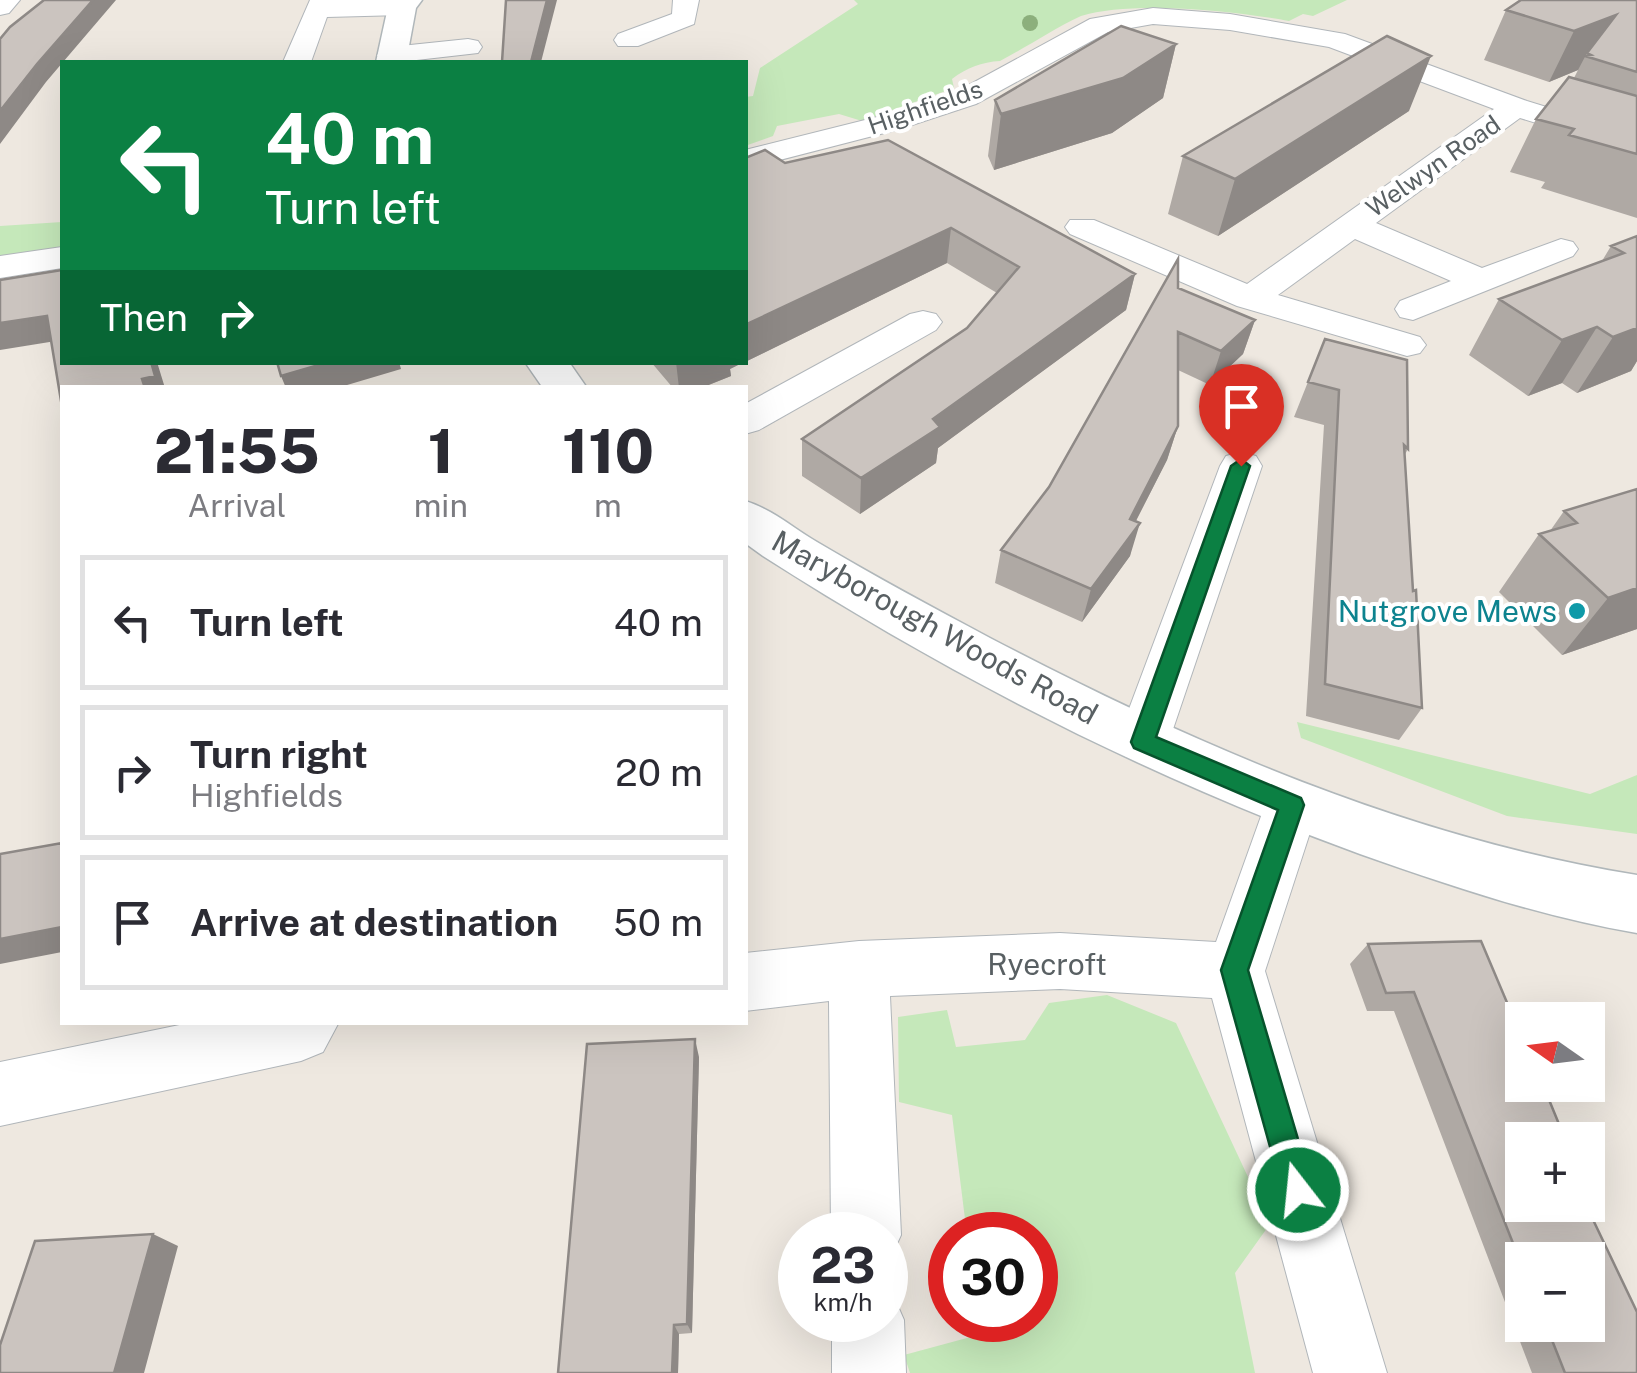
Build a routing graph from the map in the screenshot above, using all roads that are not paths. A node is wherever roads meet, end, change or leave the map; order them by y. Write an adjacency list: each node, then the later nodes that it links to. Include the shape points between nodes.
1 (6, 0): 5 (street)
2 (686, 0): 7 (street, via 685,18)
3 (320, 4): 4 (street); 10 (street)
4 (405, 4): 9 (street)
5 (0, 7)
6 (1153, 16): 11 (street, Welwyn Road, via 1334,40); 13 (street, Highfields, via 1100,25 966,98)
7 (628, 40)
8 (469, 46): 9 (street)
9 (390, 59)
10 (298, 60)
11 (1516, 108): 12 (street, Welwyn Road); 14 (street, Welwyn Road)
12 (1637, 145)
13 (748, 159)
14 (1349, 224): 19 (street, Welwyn Road); 20 (street, Welwyn Road)
15 (1082, 227): 20 (street)
16 (1561, 249): 19 (street)
17 (60, 258): 18 (street)
18 (0, 267)
19 (1482, 281): 21 (street)
20 (1250, 298): 23 (street)
21 (1413, 309)
22 (923, 322): 26 (street)
23 (1407, 345)
24 (548, 365): 25 (street)
25 (564, 385)
26 (748, 419)
27 (1241, 466): 29 (street)
28 (748, 524): 29 (street, Maryborough Woods Road, via 973,656)
29 (1143, 742): 30 (street, Maryborough Woods Road)
30 (1292, 805): 31 (street, Maryborough Woods Road, via 1493,873); 33 (street)
31 (1637, 904)
32 (859, 970): 33 (street, Ryecroft, via 1060,961); 34 (street, Ryecroft); 37 (street)
33 (1234, 970): 40 (street)
34 (748, 982)
35 (306, 1025): 36 (street)
36 (0, 1094)
37 (865, 1212)
38 (868, 1342): 39 (street)
39 (869, 1373)
40 (1350, 1373)

